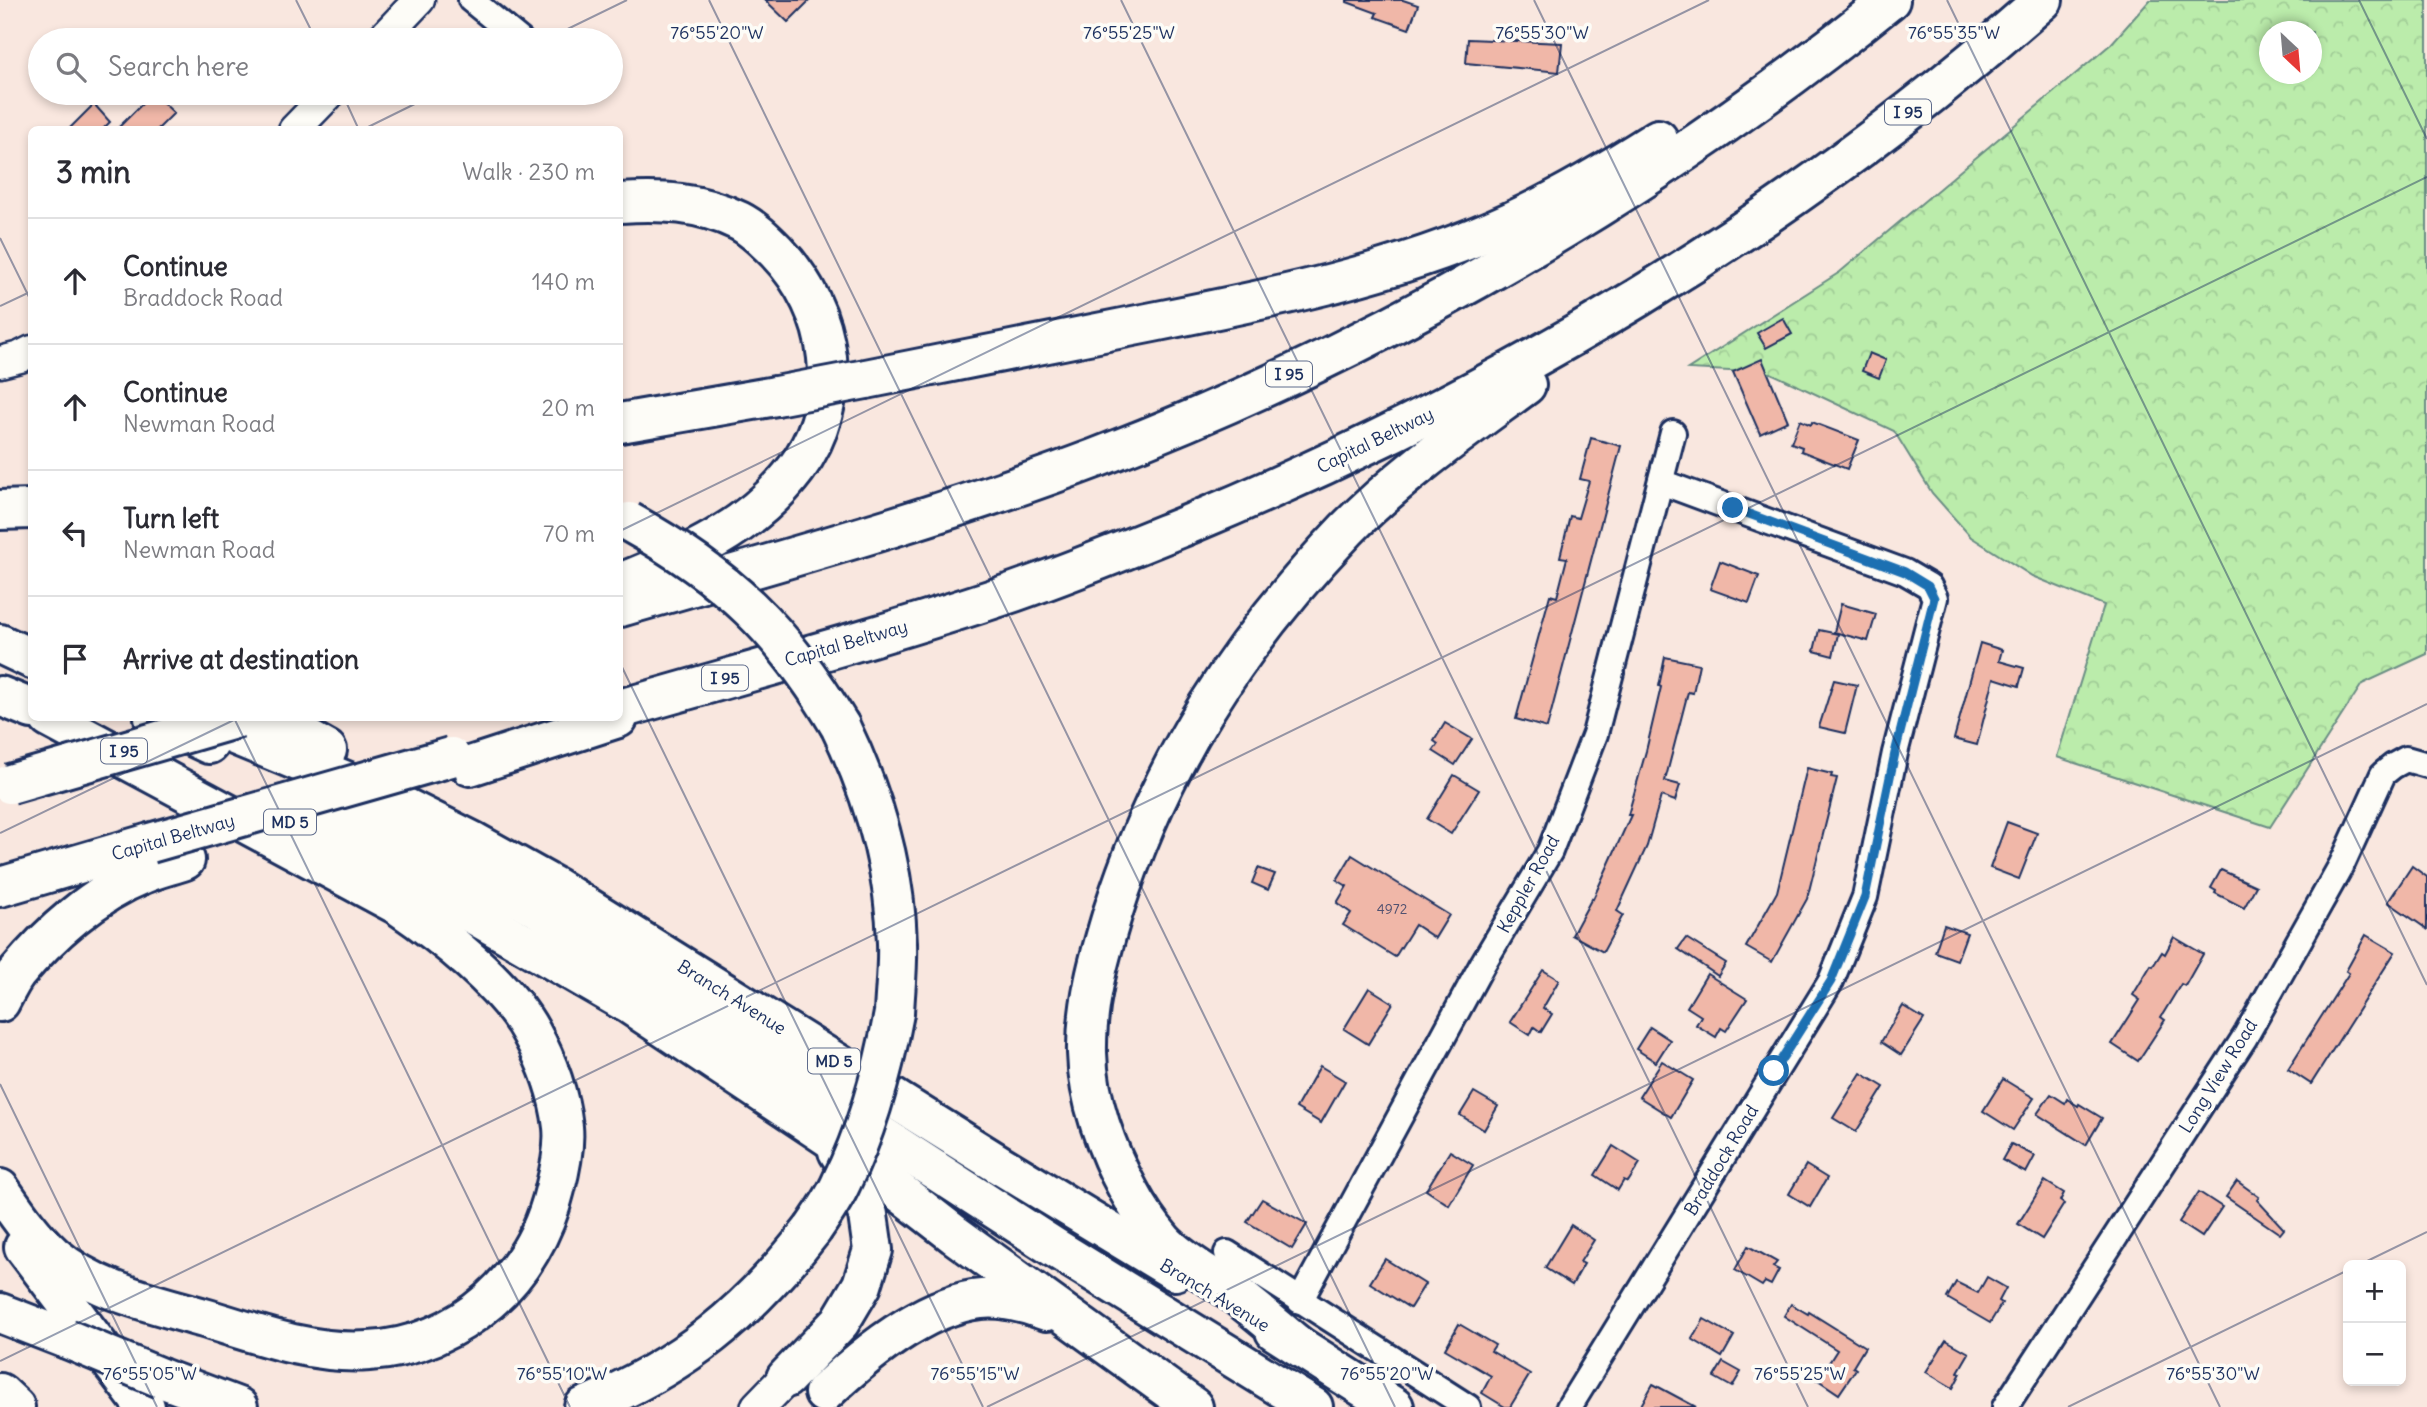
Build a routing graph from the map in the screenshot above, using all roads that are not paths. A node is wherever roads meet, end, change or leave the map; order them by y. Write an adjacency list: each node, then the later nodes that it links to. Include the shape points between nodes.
1 (419, 0): 6 (street)
2 (471, 0): 7 (street)
3 (1871, 0): 14 (highway, bridge, via 1555,200 1452,246 1388,268 1294,295)
4 (1889, 0): 21 (highway, I 95, via 1657,170 1545,240 1321,359 1097,458 996,494)
5 (2043, 0): 11 (highway, Capital Beltway / I 95, via 1904,115)
6 (392, 28)
7 (505, 28)
8 (319, 105): 9 (street)
9 (299, 126)
10 (623, 203): 20 (highway, via 688,204 740,222 764,239 802,282 816,309 828,365 826,404 816,436 773,495 748,518 693,552)
11 (1766, 216): 23 (highway, Capital Beltway / I 95, via 1596,323 1352,452 1231,507 1017,591); 51 (highway, via 1501,403 1350,527 1250,642 1206,707 1131,856 1090,994 1087,1055 1108,1146 1128,1190 1165,1243)
12 (28, 352): 13 (street)
13 (0, 362)
14 (623, 422)
15 (1673, 433): 16 (street, Keppler Road)
16 (1661, 482): 48 (street, Keppler Road, via 1595,734 1550,851 1482,965); 64 (street, Braddock Road, via 1905,572 1928,586 1934,598 1865,897 1831,981)
17 (28, 509): 18 (highway)
18 (0, 510)
19 (624, 520): 58 (highway, bridge, via 692,560 750,607 807,674 840,726 877,816 898,944 894,1013 883,1069 841,1184 813,1230 782,1269 707,1340 659,1371)
20 (623, 582)
21 (623, 606)
22 (0, 642): 24 (highway); 25 (highway)
23 (831, 648): 28 (highway, Capital Beltway / I 95); 29 (highway)
24 (28, 651)
25 (28, 657)
26 (0, 696): 27 (highway)
27 (28, 707)
28 (623, 708)
29 (623, 716)
30 (56, 721): 45 (highway, via 398,905 469,961 509,1001 530,1029 548,1066 563,1129 560,1169 537,1243 493,1299 440,1334 371,1351 299,1346 104,1286 55,1256)
31 (57, 721): 44 (highway, MD 5, via 348,847 445,898 629,1004)
32 (160, 721): 61 (highway, via 410,839 538,908 1055,1248)
33 (198, 721): 42 (highway, Branch Avenue / MD 5, via 380,794 555,887)
34 (228, 721): 40 (highway, I 95, bridge)
35 (275, 721): 42 (highway, via 481,830)
36 (580, 721): 38 (highway, Capital Beltway)
37 (605, 721): 38 (highway)
38 (461, 762): 41 (highway, Capital Beltway, bridge); 43 (highway, via 142,874 108,893 46,942 15,975)
39 (2427, 765): 65 (street, Long View Road, via 2406,759 2384,774 2342,864 2245,1037)
40 (3, 786)
41 (0, 887)
42 (661, 952): 51 (highway, Branch Avenue / MD 5)
43 (0, 1002)
44 (830, 1138): 50 (highway, MD 5); 52 (highway, via 855,1179 868,1215 873,1250 862,1285 840,1322)
45 (0, 1189)
46 (0, 1209): 53 (highway, via 24,1247)
47 (1227, 1253): 48 (street)
48 (1300, 1301): 63 (street)
49 (0, 1313): 53 (highway, bridge, via 67,1339)
50 (1072, 1320): 55 (highway, via 998,1298 964,1302 914,1322 856,1362); 60 (highway, MD 5)
51 (1296, 1344): 62 (highway, Branch Avenue / MD 5)
52 (786, 1378): 59 (main road)
53 (153, 1392): 57 (highway)
54 (0, 1393): 56 (highway)
55 (817, 1400)
56 (15, 1407)
57 (238, 1407)
58 (584, 1407)
59 (758, 1407)
60 (1193, 1407)
61 (1313, 1407)
62 (1394, 1407)
63 (1468, 1407)
64 (1569, 1407)
65 (2004, 1407)

